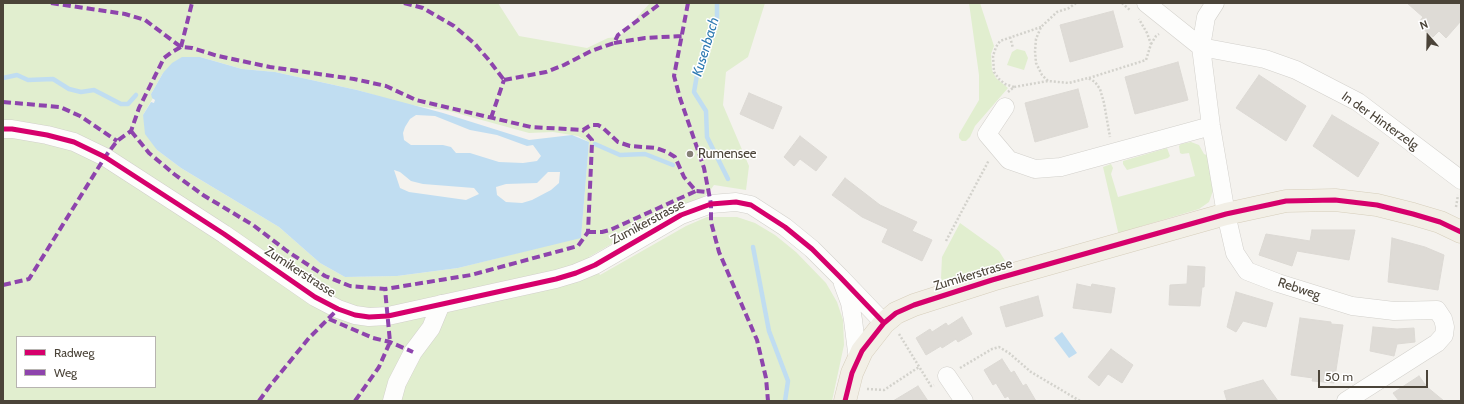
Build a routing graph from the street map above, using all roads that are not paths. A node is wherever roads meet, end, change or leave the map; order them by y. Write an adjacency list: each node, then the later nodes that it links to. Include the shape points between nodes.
1 (1216, 3): 3 (street, via 1206,17)
2 (1139, 11): 3 (street, In der Hinterzelg)
3 (1201, 47): 5 (street, Rebweg); 7 (street, In der Hinterzelg, via 1265,59 1296,70 1358,102)
4 (1004, 102): 5 (street, via 987,134 1009,160 1035,169 1061,167)
5 (1211, 126): 8 (street, Rebweg)
6 (3, 129): 11 (street, Zumikerstrasse, via 47,135 74,142 105,157 315,297 338,309 355,315 375,316)
7 (1461, 180)
8 (1226, 214): 9 (main road, Zumikerstrasse, via 1286,201 1335,200 1378,205 1406,212 1440,222); 12 (main road, Zumikerstrasse, via 979,284 914,305); 18 (street, Rebweg, via 1235,253 1247,271 1352,306 1394,311 1437,310 1443,319 1444,335 1437,343)
9 (1461, 232)
10 (840, 277): 11 (street, Zumikerstrasse, via 785,227 751,205 736,202 710,204 681,214 595,265 576,273); 12 (street, Zumikerstrasse); 13 (street, via 850,303)
11 (442, 304): 16 (street, via 431,328 413,352)
12 (886, 321): 13 (main road, via 865,346)
13 (858, 360): 15 (main road)
14 (948, 376): 17 (street)
15 (846, 394)
16 (392, 401)
17 (964, 401)
18 (1346, 401)

